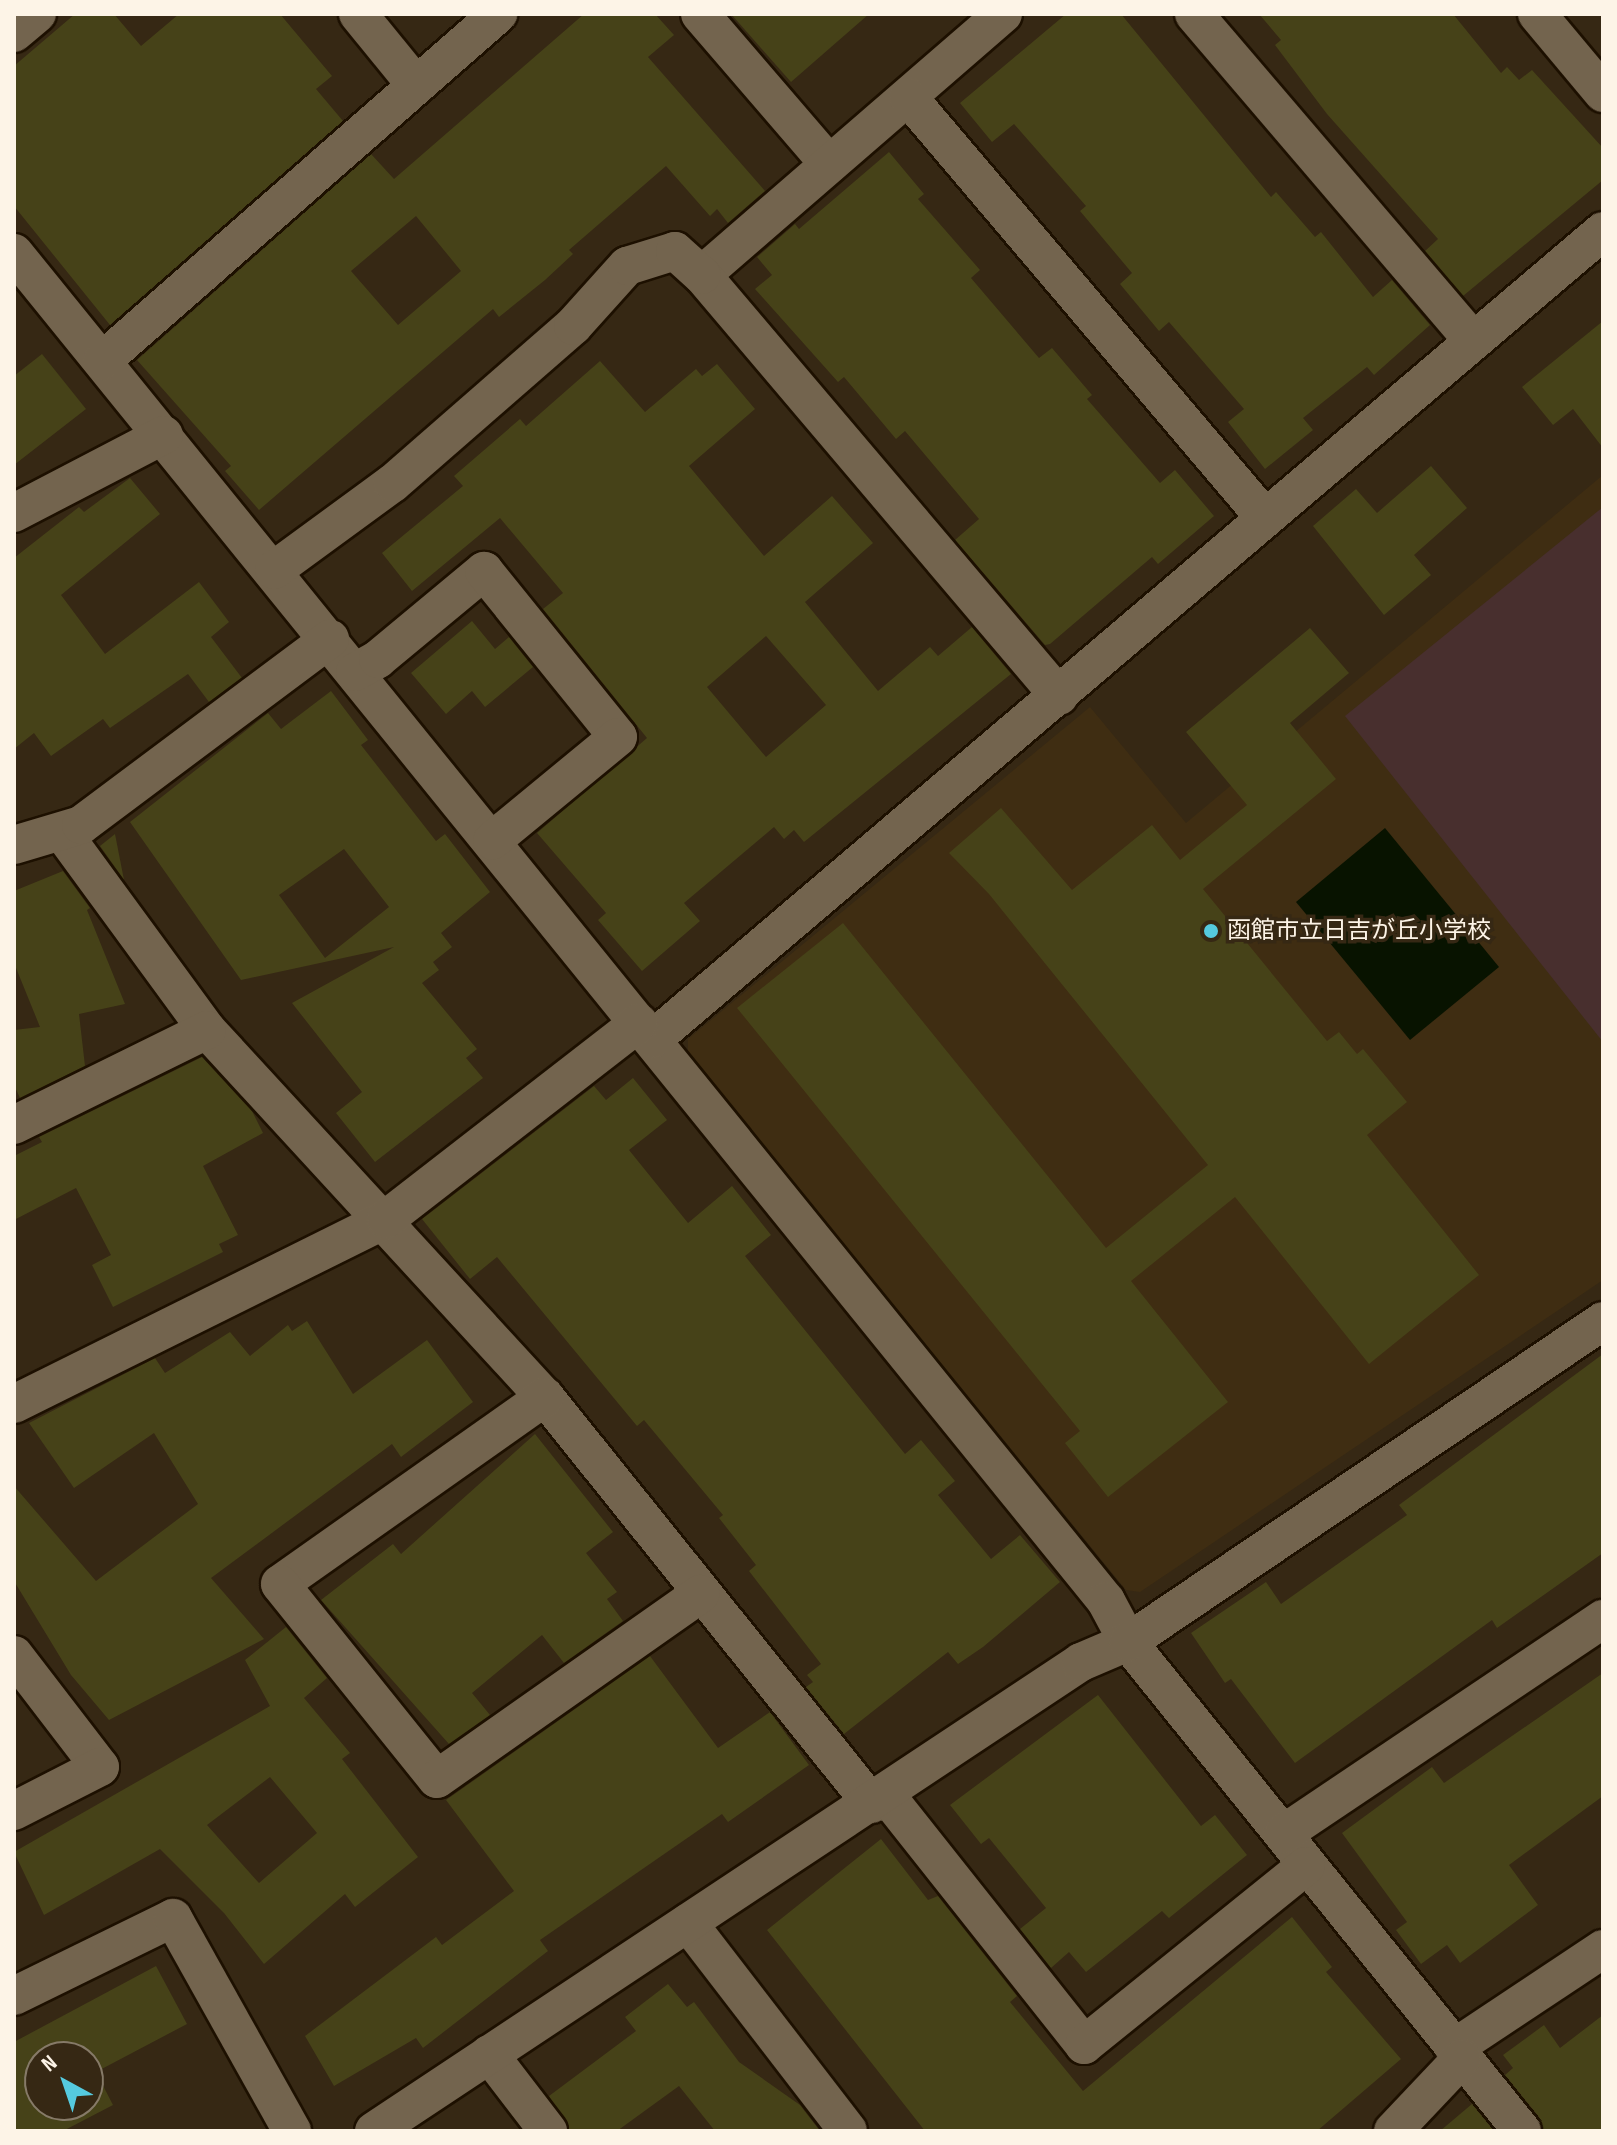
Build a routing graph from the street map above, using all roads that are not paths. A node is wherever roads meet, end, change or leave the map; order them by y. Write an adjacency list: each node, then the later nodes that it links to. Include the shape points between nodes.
1 (37, 14): 8 (street)
2 (358, 14): 9 (street)
3 (498, 14): 9 (street)
4 (700, 14): 12 (street)
5 (1003, 14): 11 (street)
6 (1194, 14): 16 (street)
7 (1537, 14): 10 (street)
8 (14, 33)
9 (416, 85): 17 (street)
10 (1603, 93)
11 (908, 97): 12 (street); 20 (street)
12 (829, 164): 15 (street)
13 (1603, 231): 16 (street)
14 (14, 253): 17 (street)
15 (702, 275): 21 (street, via 675,251 627,266 573,326 393,483); 24 (street)
16 (1473, 341): 20 (street)
17 (102, 361): 18 (street)
18 (164, 435): 19 (street); 21 (street)
19 (14, 513)
20 (1265, 518): 24 (street)
21 (274, 570): 22 (street)
22 (330, 639): 23 (street); 25 (street, via 81,825)
23 (355, 672): 26 (street); 26 (street, via 484,571 618,737)
24 (1059, 696): 29 (street)
25 (62, 832): 27 (street); 28 (street)
26 (492, 841): 29 (street)
27 (14, 845)
28 (207, 1030): 30 (street); 31 (street)
29 (646, 1031): 31 (street); 37 (street, via 1106,1601)
30 (14, 1125)
31 (386, 1219): 33 (street); 34 (street)
32 (1600, 1328): 37 (street)
33 (545, 1397): 35 (street); 35 (street, via 280,1584 437,1779)
34 (14, 1404)
35 (700, 1594): 39 (street)
36 (1603, 1619): 41 (street)
37 (1128, 1642): 39 (street, via 1081,1662); 41 (street)
38 (14, 1655): 40 (street, via 100,1767)
39 (879, 1800): 42 (street, via 1084,2045); 43 (street)
40 (14, 1811)
41 (1283, 1834): 42 (street)
42 (1306, 1866): 46 (street)
43 (688, 1923): 47 (street); 51 (street)
44 (1603, 1949): 46 (street)
45 (14, 1996): 48 (street, via 173,1918)
46 (1458, 2053): 52 (street); 53 (street)
47 (489, 2054): 49 (street); 50 (street)
48 (292, 2131)
49 (374, 2131)
50 (548, 2131)
51 (848, 2131)
52 (1393, 2131)
53 (1522, 2131)

